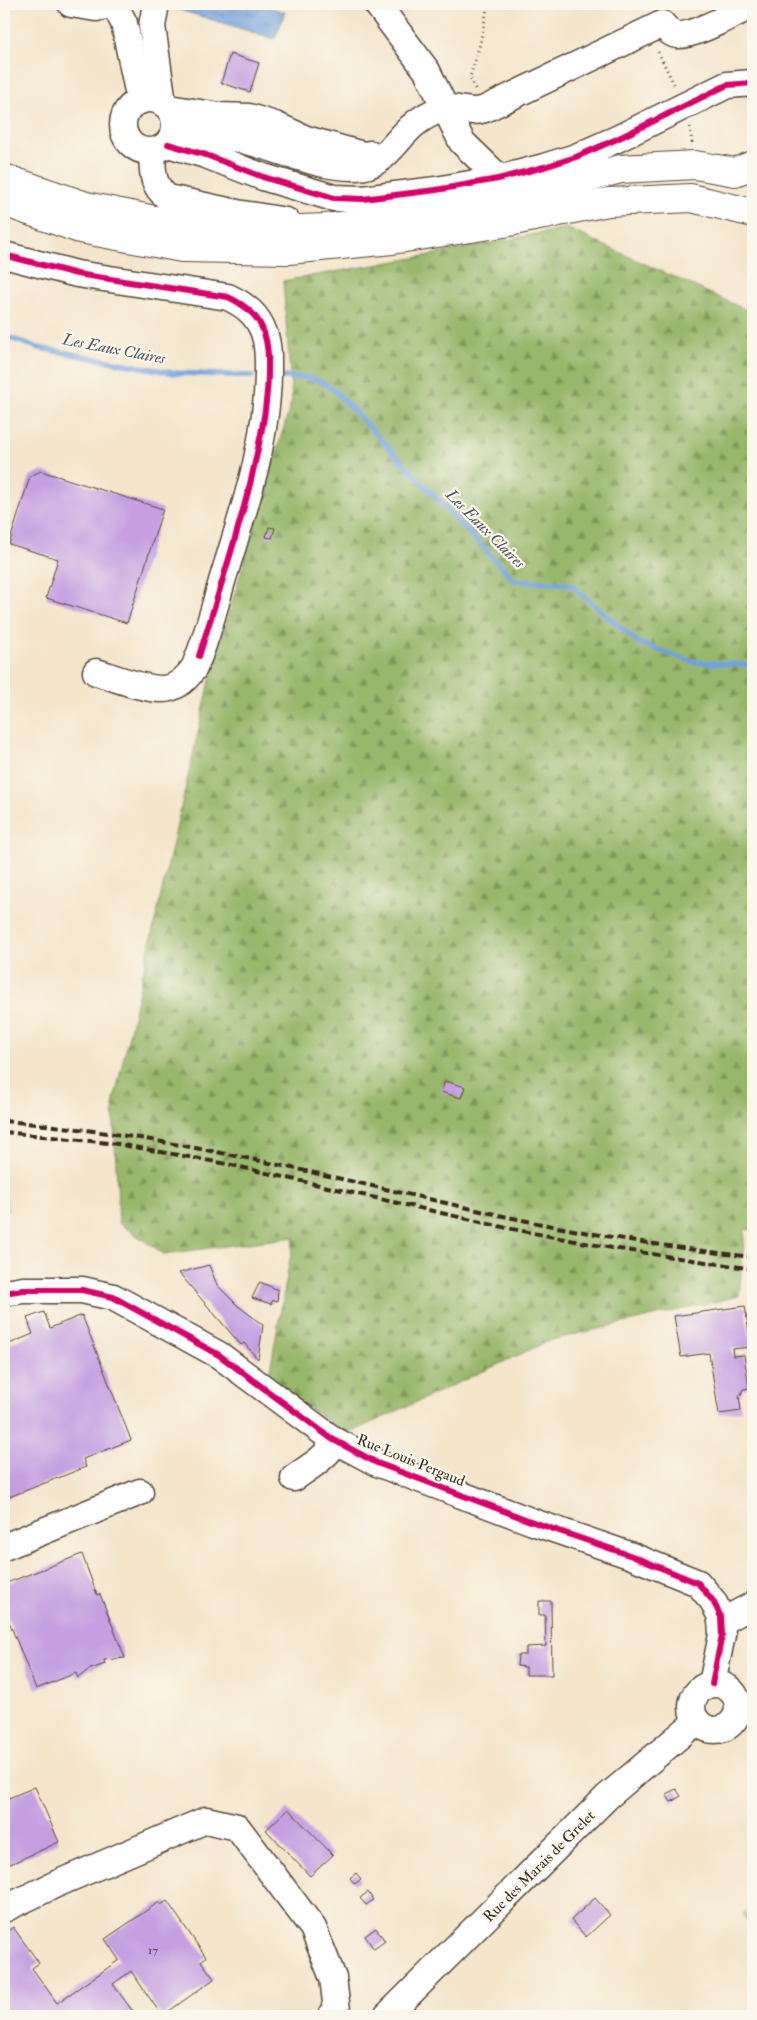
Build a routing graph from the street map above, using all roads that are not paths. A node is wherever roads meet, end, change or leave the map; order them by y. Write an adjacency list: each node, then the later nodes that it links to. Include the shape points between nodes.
1 (72, 4): 2 (street, via 96,8)
2 (114, 4): 8 (street)
3 (156, 4): 8 (street, via 152,26)
4 (377, 4): 9 (street, via 427,72)
5 (753, 5): 6 (street, via 690,34 669,32)
6 (663, 14): 9 (street, via 485,109 467,112)
7 (753, 82): 14 (street, via 727,85 576,156)
8 (158, 104): 10 (street, via 174,116 176,124); 10 (street, via 126,112 123,129 128,142 146,152); 11 (street, via 219,116 249,117 306,139 363,155)
9 (447, 108): 11 (street, via 419,121); 14 (street, via 462,142)
10 (165, 143): 11 (street, via 190,132 243,140 319,164 354,168 374,163); 14 (street, via 334,198 363,200); 17 (street, via 153,178 159,191 168,198)
11 (395, 145)
12 (753, 165): 17 (main road, via 736,172 695,165 620,169 460,211)
13 (4, 178): 17 (main road, via 86,206 189,227)
14 (498, 179)
15 (4, 202): 16 (main road, via 80,229 182,248 289,250 392,240 504,223 608,202 691,198)
16 (753, 213)
17 (326, 228)
18 (4, 255): 19 (street, via 77,274 228,297 243,304 255,316 264,333 268,353 268,388 263,430 243,512 194,668 186,679 163,689)
19 (96, 672)
20 (4, 1293): 21 (street, Rue Louis Pergaud, via 82,1290 113,1297 218,1356)
21 (332, 1440): 22 (street, via 328,1452); 26 (street, Rue Louis Pergaud, via 377,1462 698,1582 714,1601)
22 (294, 1478)
23 (140, 1492): 24 (street)
24 (4, 1547)
25 (753, 1605): 26 (street)
26 (721, 1622): 27 (street, Rue Louis Pergaud, via 722,1635)
27 (712, 1684): 28 (street, via 733,1693); 29 (street, via 700,1690 692,1702)
28 (745, 1720): 29 (street, via 718,1730 705,1728)
29 (697, 1722): 32 (street, Rue des Marais de Grelet, via 607,1797)
30 (4, 1909): 31 (street, via 54,1884 206,1820 237,1827 313,1928 333,1978 337,2010)
31 (331, 2016)
32 (387, 2016)

